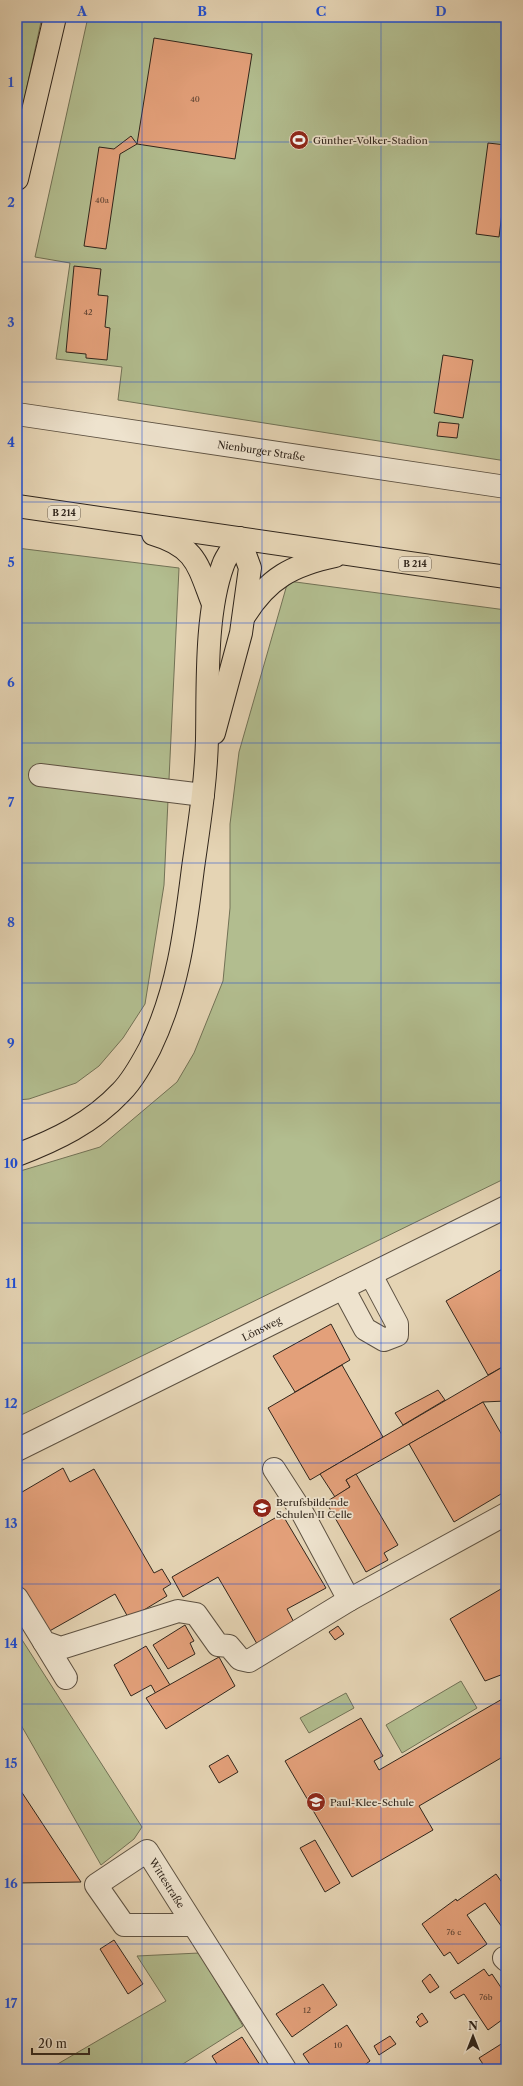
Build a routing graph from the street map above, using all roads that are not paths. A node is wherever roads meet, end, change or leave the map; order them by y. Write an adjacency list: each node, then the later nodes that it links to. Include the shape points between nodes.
1 (55, 17): 2 (main road)
2 (17, 179)
3 (17, 414): 4 (street, Nienburger Straße)
4 (506, 487)
5 (17, 506): 6 (main road, B 214)
6 (104, 518): 7 (main road, B 214); 10 (main road, via 168,538 180,545 196,560)
7 (239, 538): 8 (main road, B 214); 10 (main road, via 223,564); 11 (main road, via 250,568)
8 (344, 554): 9 (main road, B 214); 11 (main road, via 314,560 281,575 264,589)
9 (506, 577)
10 (213, 604): 12 (main road)
11 (243, 617): 12 (main road)
12 (206, 762): 14 (main road)
13 (40, 775): 14 (street)
14 (203, 795): 15 (main road, via 183,948 161,1025 142,1063 122,1091 95,1116)
15 (72, 1131): 16 (main road); 17 (main road)
16 (17, 1145)
17 (17, 1154)
18 (506, 1207): 19 (street, Lönsweg)
19 (371, 1275): 20 (street, Lönsweg); 20 (street, via 397,1324 396,1335 384,1340 365,1330)
20 (343, 1288): 21 (street, Lönsweg)
21 (17, 1450)
22 (274, 1469): 25 (street, via 303,1514)
23 (506, 1514): 25 (street)
24 (17, 1598): 26 (street)
25 (349, 1600): 26 (street, via 249,1661 240,1659 229,1646 218,1645 196,1614 178,1611 61,1648)
26 (44, 1642): 27 (street)
27 (66, 1678)
28 (192, 1925): 29 (street)
29 (285, 2069)

